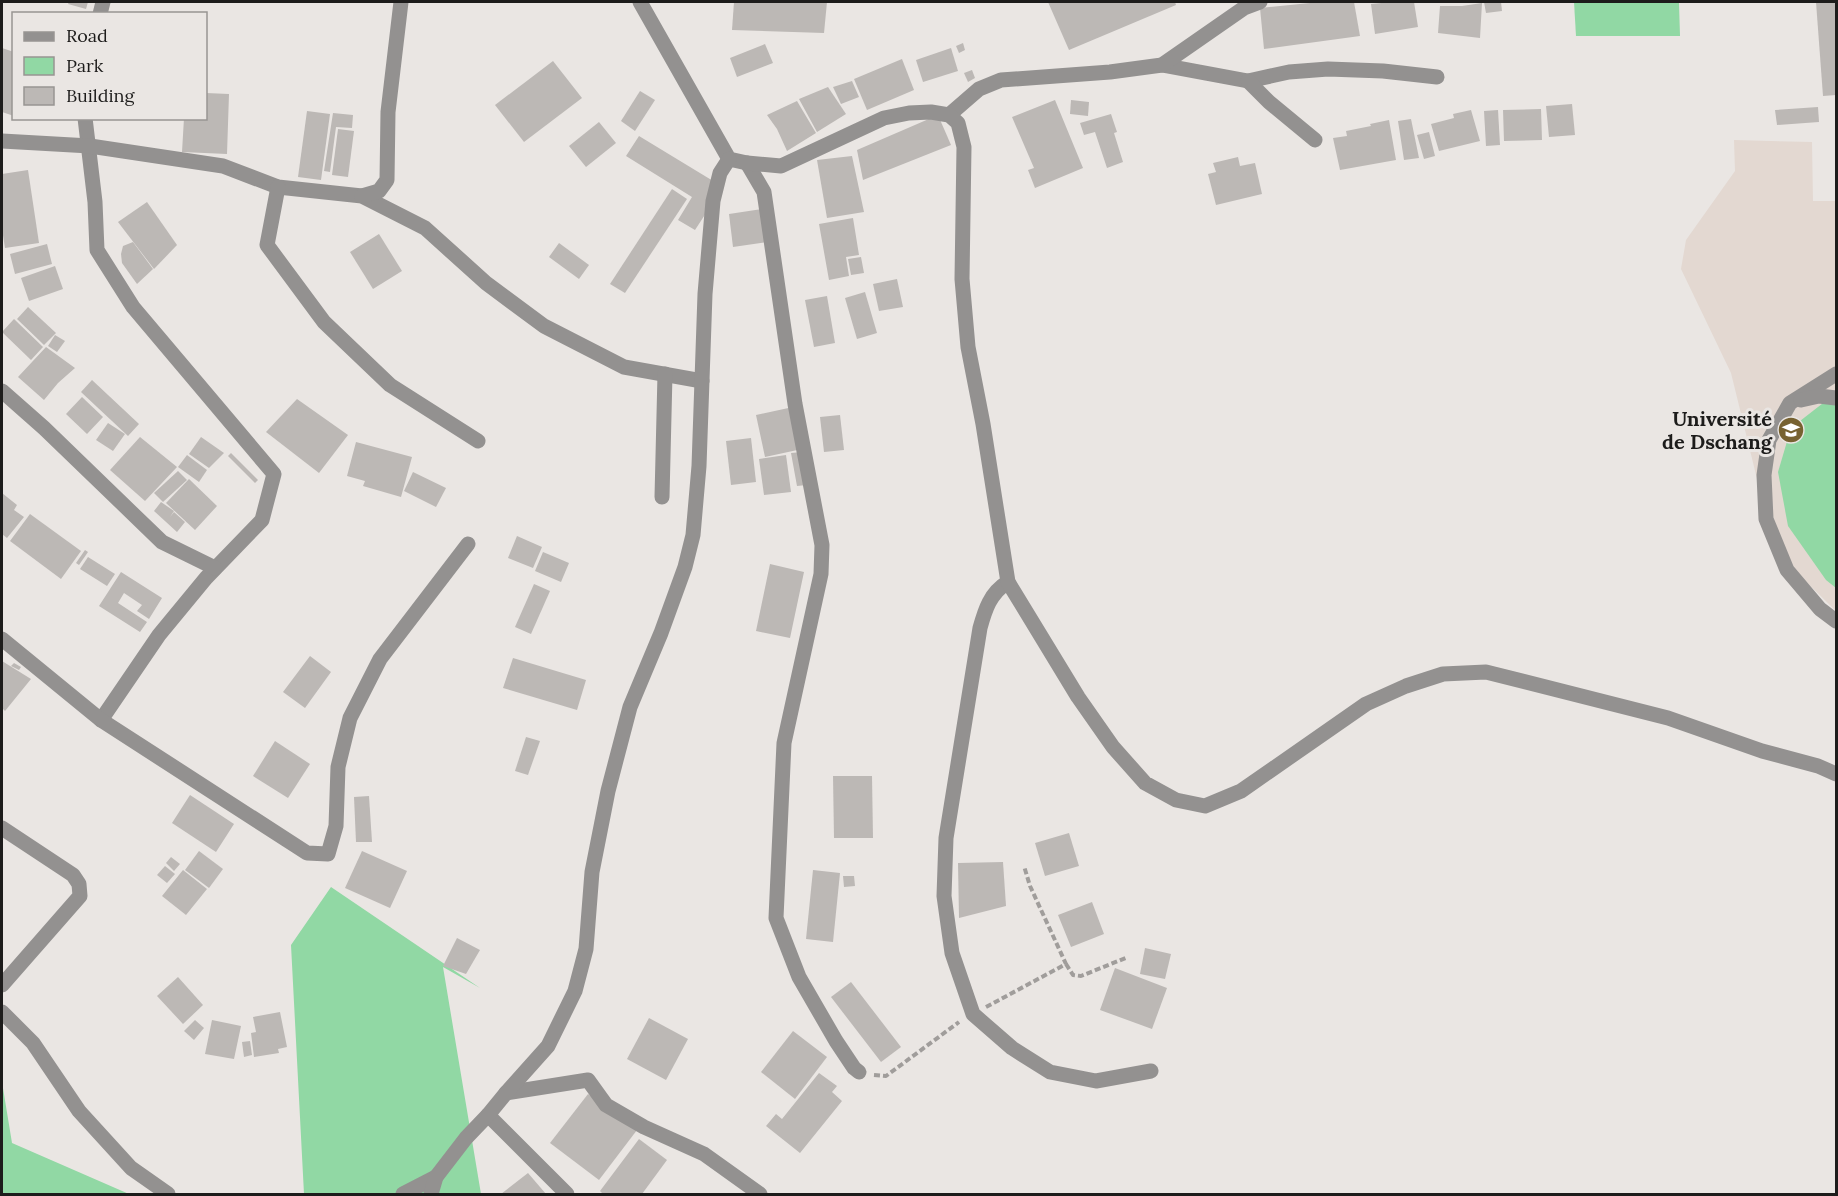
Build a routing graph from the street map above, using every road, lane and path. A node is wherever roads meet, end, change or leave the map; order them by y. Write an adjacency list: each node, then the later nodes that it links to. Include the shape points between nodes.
1 (401, 2): 15 (street, via 388,112 387,180 379,191)
2 (640, 2): 12 (street)
3 (1260, 2): 4 (street, via 1244,8)
4 (1162, 65): 6 (street); 7 (street, via 1001,80 979,89)
5 (1437, 77): 6 (street, via 1328,69)
6 (1248, 81): 9 (street)
7 (949, 115): 13 (street, via 909,112 884,118 781,166); 26 (street, via 958,123 964,147 962,279 968,347)
8 (85, 120): 11 (street)
9 (1315, 140)
10 (2, 141): 11 (street)
11 (90, 146): 14 (street, via 223,166); 25 (street, via 97,250 133,307 274,474 262,520)
12 (729, 159): 13 (street); 18 (street, via 720,173 713,201)
13 (747, 163): 39 (street, via 764,192 795,404 822,544 821,574 784,743 776,918 799,977)
14 (278, 187): 15 (street); 22 (street, via 267,245 324,322 390,386)
15 (362, 196): 16 (street, via 425,228 486,283 544,326 624,367)
16 (665, 374): 18 (street); 23 (street)
17 (1836, 374): 21 (street)
18 (702, 381): 40 (street, via 693,535 661,633 630,707 608,791 592,872 586,949 575,991 548,1046)
19 (2, 391): 25 (street, via 162,543)
20 (1836, 399): 21 (street, via 1819,396)
21 (1790, 403): 27 (street, via 1769,440 1764,475 1766,519 1787,570 1820,609)
22 (478, 441)
23 (662, 498)
24 (468, 544): 29 (street, via 380,659 350,718 338,767 336,826 328,854 307,853)
25 (215, 568): 29 (street, via 159,635)
26 (1008, 582): 30 (street, via 1113,747 1145,783 1176,800 1205,806 1241,791 1366,704 1406,686 1443,674 1486,672 1668,718); 37 (street, via 986,606 980,628 946,837 944,896 952,953)
27 (1836, 621)
28 (2, 639): 29 (street)
29 (100, 720)
30 (1836, 774)
31 (2, 828): 35 (street, via 73,875 80,896)
32 (1024, 866): 34 (path)
33 (1128, 957): 34 (path, via 1081,976 1073,975)
34 (1066, 964): 37 (path)
35 (2, 985)
36 (2, 1012): 43 (street, via 33,1043 86,1119 131,1168)
37 (973, 1014): 38 (street, via 1012,1048 1050,1072 1096,1081); 39 (path, via 886,1076)
38 (1151, 1071)
39 (859, 1072)
40 (506, 1093): 41 (street); 47 (street, via 588,1080 606,1105 704,1154)
41 (488, 1115): 42 (street); 46 (street)
42 (436, 1178): 44 (street); 45 (street)
43 (168, 1194)
44 (403, 1194)
45 (431, 1194)
46 (567, 1194)
47 (760, 1194)

